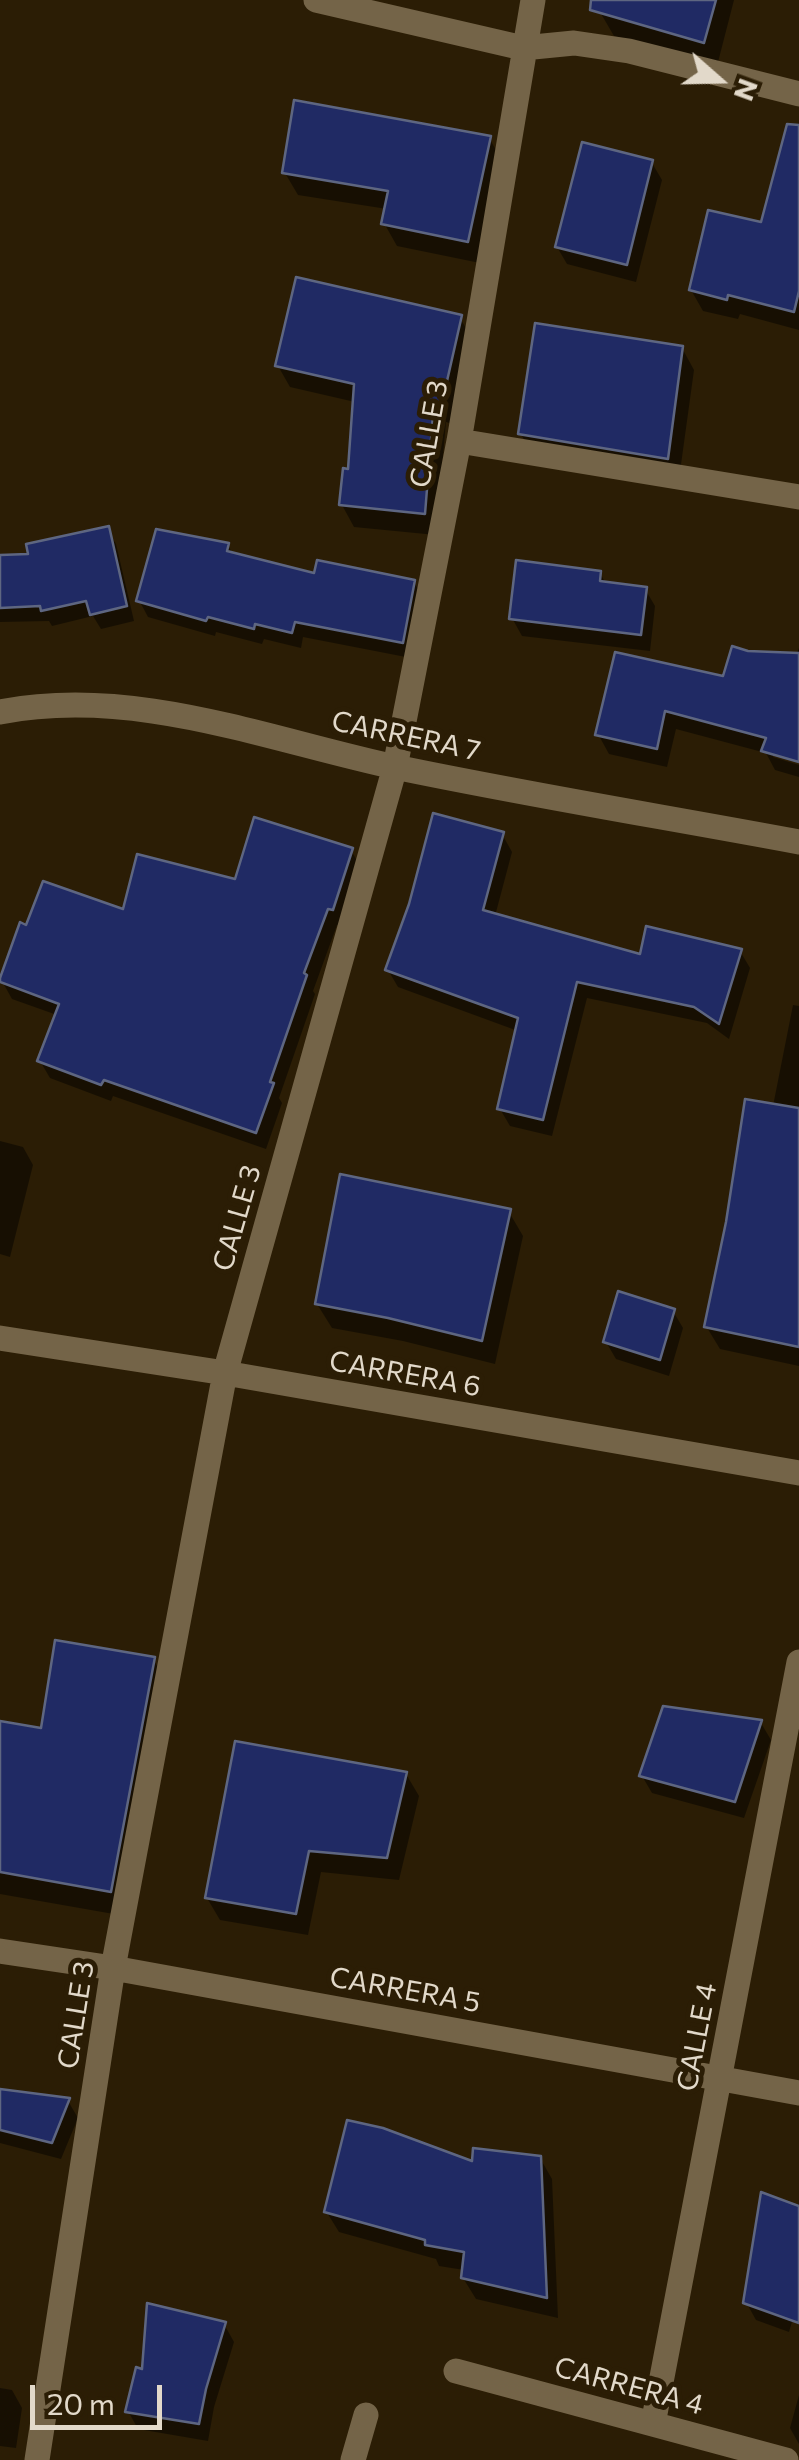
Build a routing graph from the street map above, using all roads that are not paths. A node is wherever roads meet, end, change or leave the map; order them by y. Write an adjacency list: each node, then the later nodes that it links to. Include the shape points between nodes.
1 (316, 0): 3 (street)
2 (533, 0): 3 (street, CALLE 3)
3 (523, 48): 4 (street, via 574,43 629,51); 5 (street, CALLE 3)
4 (799, 94)
5 (459, 441): 6 (street); 8 (street, CALLE 3)
6 (799, 496)
7 (0, 712): 8 (street, CARRERA 7, via 40,704 112,704)
8 (395, 766): 9 (street, CARRERA 7); 11 (street, CALLE 3)
9 (799, 842)
10 (0, 1338): 11 (street, CARRERA 6)
11 (225, 1373): 12 (street, CARRERA 6); 15 (street, CALLE 3)
12 (799, 1472)
13 (799, 1662): 16 (street, CALLE 4)
14 (0, 1951): 15 (street, CARRERA 5)
15 (113, 1968): 16 (street, CARRERA 5); 21 (street, CALLE 3)
16 (720, 2078): 17 (street, CARRERA 5); 20 (street, CALLE 4)
17 (799, 2093)
18 (456, 2370): 20 (street, CARRERA 4)
19 (366, 2415): 22 (street)
20 (653, 2424): 23 (street, CARRERA 4)
21 (37, 2460)
22 (353, 2460)
23 (786, 2460)

